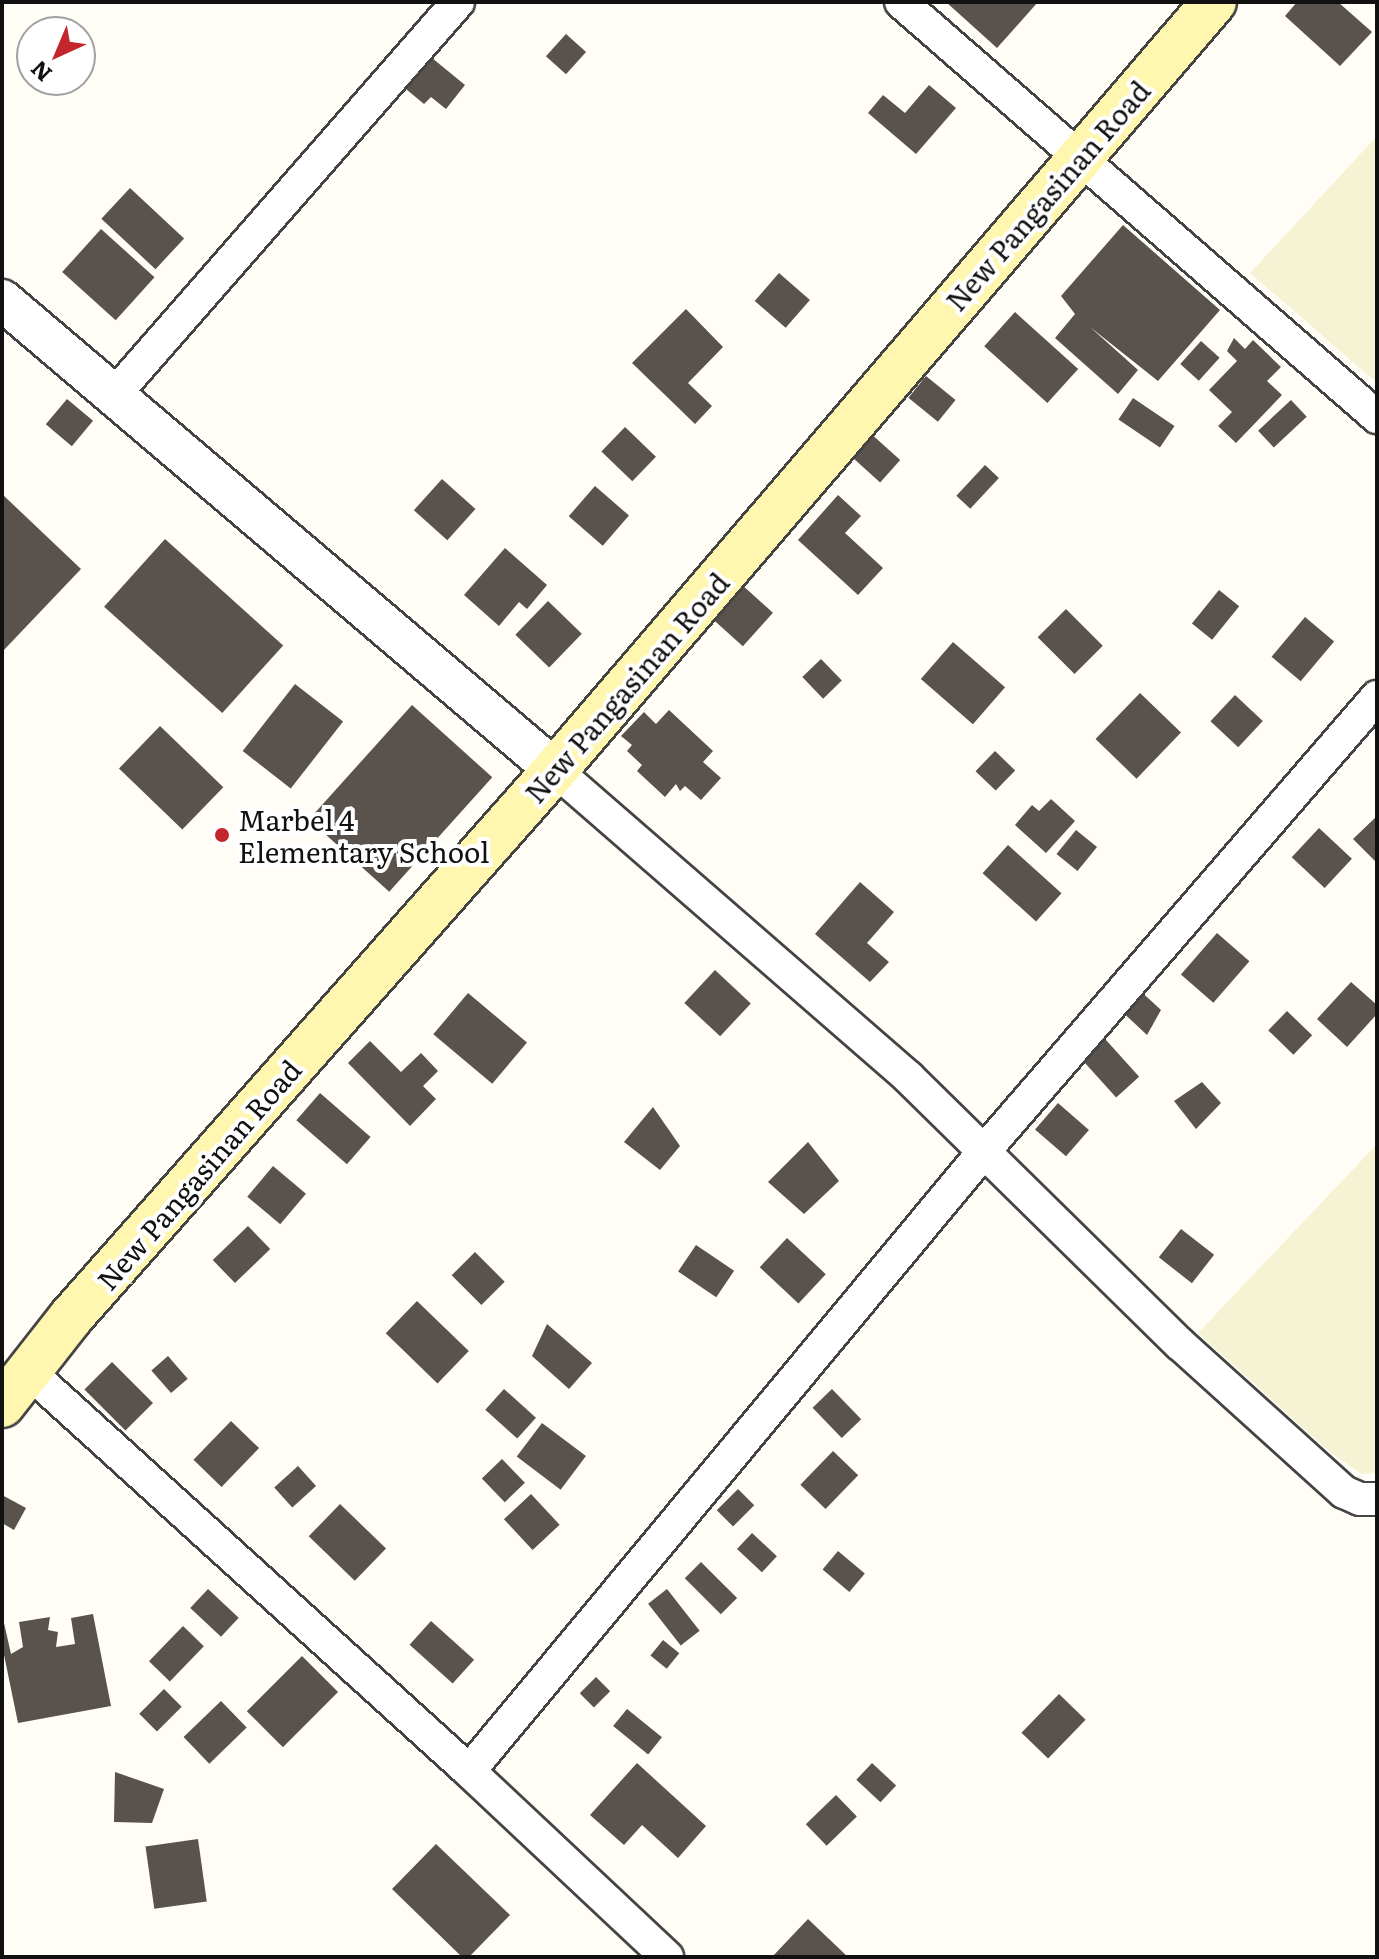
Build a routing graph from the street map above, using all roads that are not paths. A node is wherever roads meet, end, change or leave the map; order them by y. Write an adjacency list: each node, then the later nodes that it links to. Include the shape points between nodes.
1 (458, 2): 6 (street)
2 (901, 2): 4 (street)
3 (1214, 2): 4 (main road, New Pangasinan Road)
4 (1080, 156): 7 (street); 9 (main road, New Pangasinan Road)
5 (2, 300): 6 (street)
6 (115, 394): 9 (street)
7 (1377, 417)
8 (1377, 697): 10 (street)
9 (555, 770): 10 (street); 11 (main road, New Pangasinan Road)
10 (986, 1149): 13 (street, via 1180,1344 1344,1492); 14 (street)
11 (28, 1371): 12 (main road, New Pangasinan Road); 14 (street)
12 (2, 1405)
13 (1377, 1499)
14 (469, 1771): 15 (street)
15 (667, 1957)

